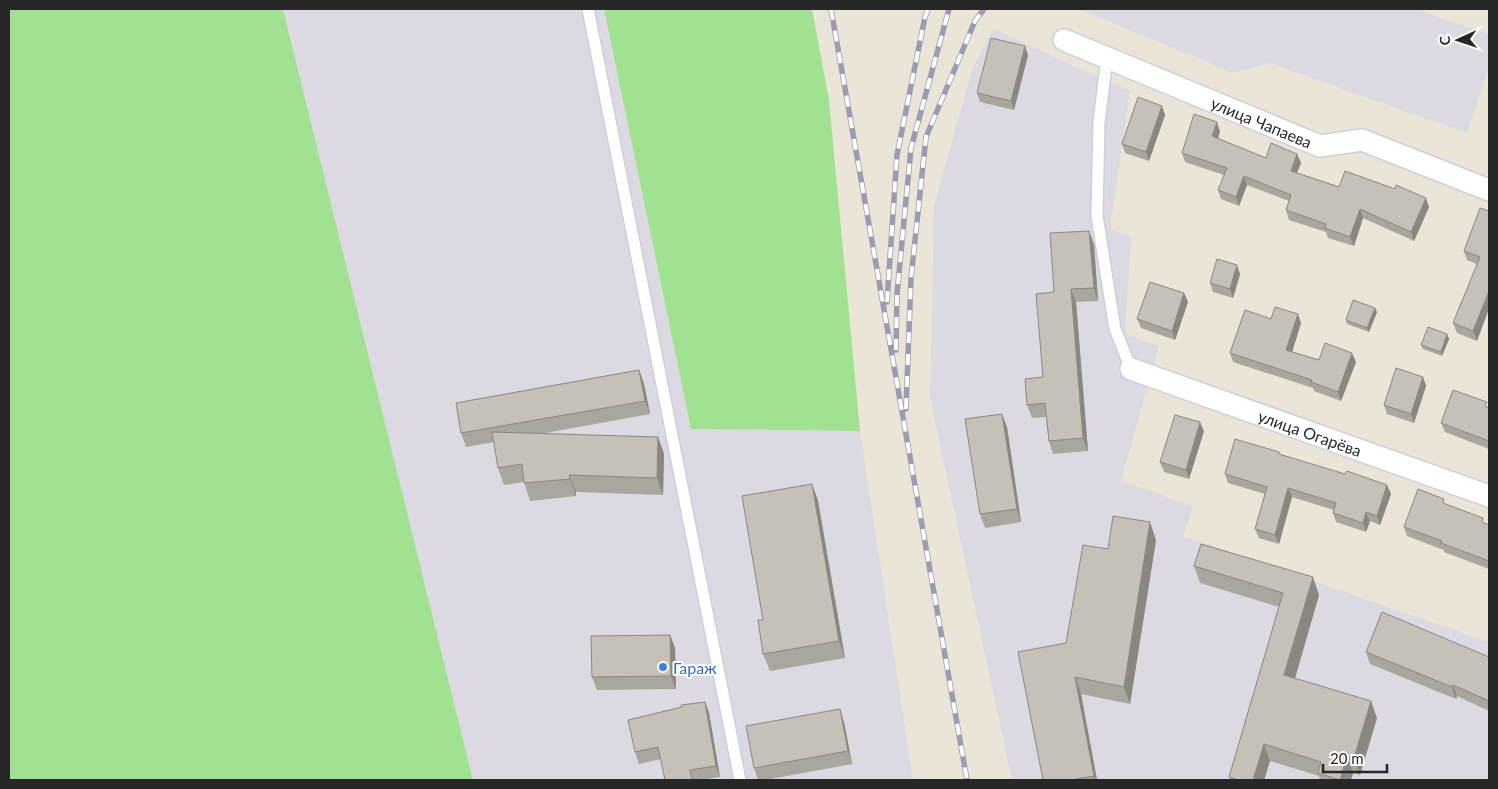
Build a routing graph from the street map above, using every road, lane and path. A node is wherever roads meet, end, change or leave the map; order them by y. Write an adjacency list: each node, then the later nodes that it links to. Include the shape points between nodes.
1 (588, 9): 7 (lane)
2 (1064, 40): 3 (street, улица Чапаева)
3 (1107, 58): 4 (street, улица Чапаева, via 1320,146 1362,140); 5 (lane, via 1099,122 1096,216 1115,329)
4 (1489, 190)
5 (1131, 369): 6 (street, улица Огарёва)
6 (1489, 496)
7 (740, 780)

